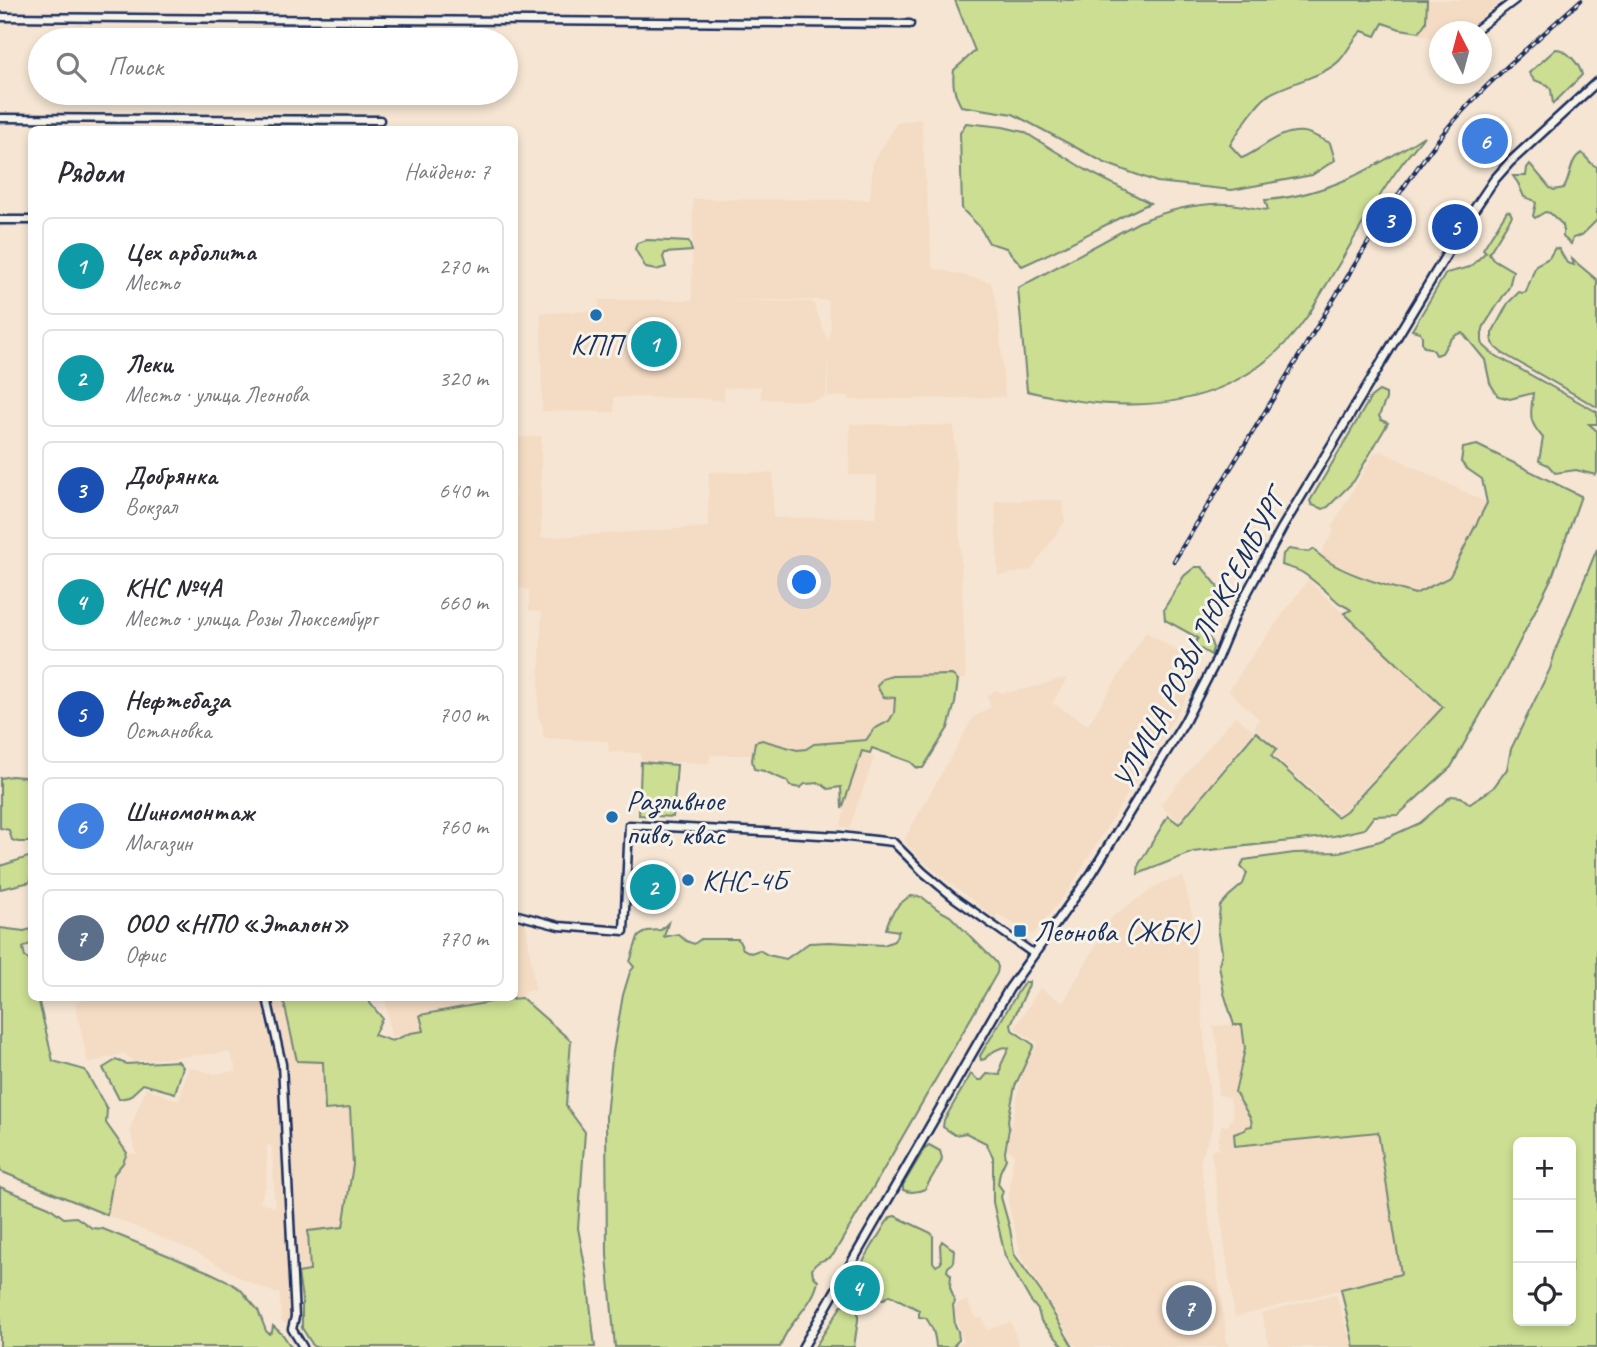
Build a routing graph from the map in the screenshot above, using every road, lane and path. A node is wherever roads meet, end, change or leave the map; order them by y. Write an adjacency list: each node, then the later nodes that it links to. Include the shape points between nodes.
1 (1515, 0): 3 (street)
2 (0, 17): 4 (street)
3 (1487, 21)
4 (910, 24)
5 (1597, 82): 11 (street, УЛИЦА РОЗЫ ЛЮКСЕМБУРГ, via 1510,162 1469,217 1282,528 1184,723 1091,873)
6 (0, 118): 7 (street)
7 (380, 120)
8 (0, 220): 9 (street)
9 (28, 220)
10 (518, 915): 11 (street, via 559,926 624,931 629,825 841,836 893,842 953,897)
11 (1034, 954): 14 (street, УЛИЦА РОЗЫ ЛЮКСЕМБУРГ, via 1009,989)
12 (268, 1001): 13 (street, via 282,1064 292,1329)
13 (303, 1347)
14 (803, 1347)

